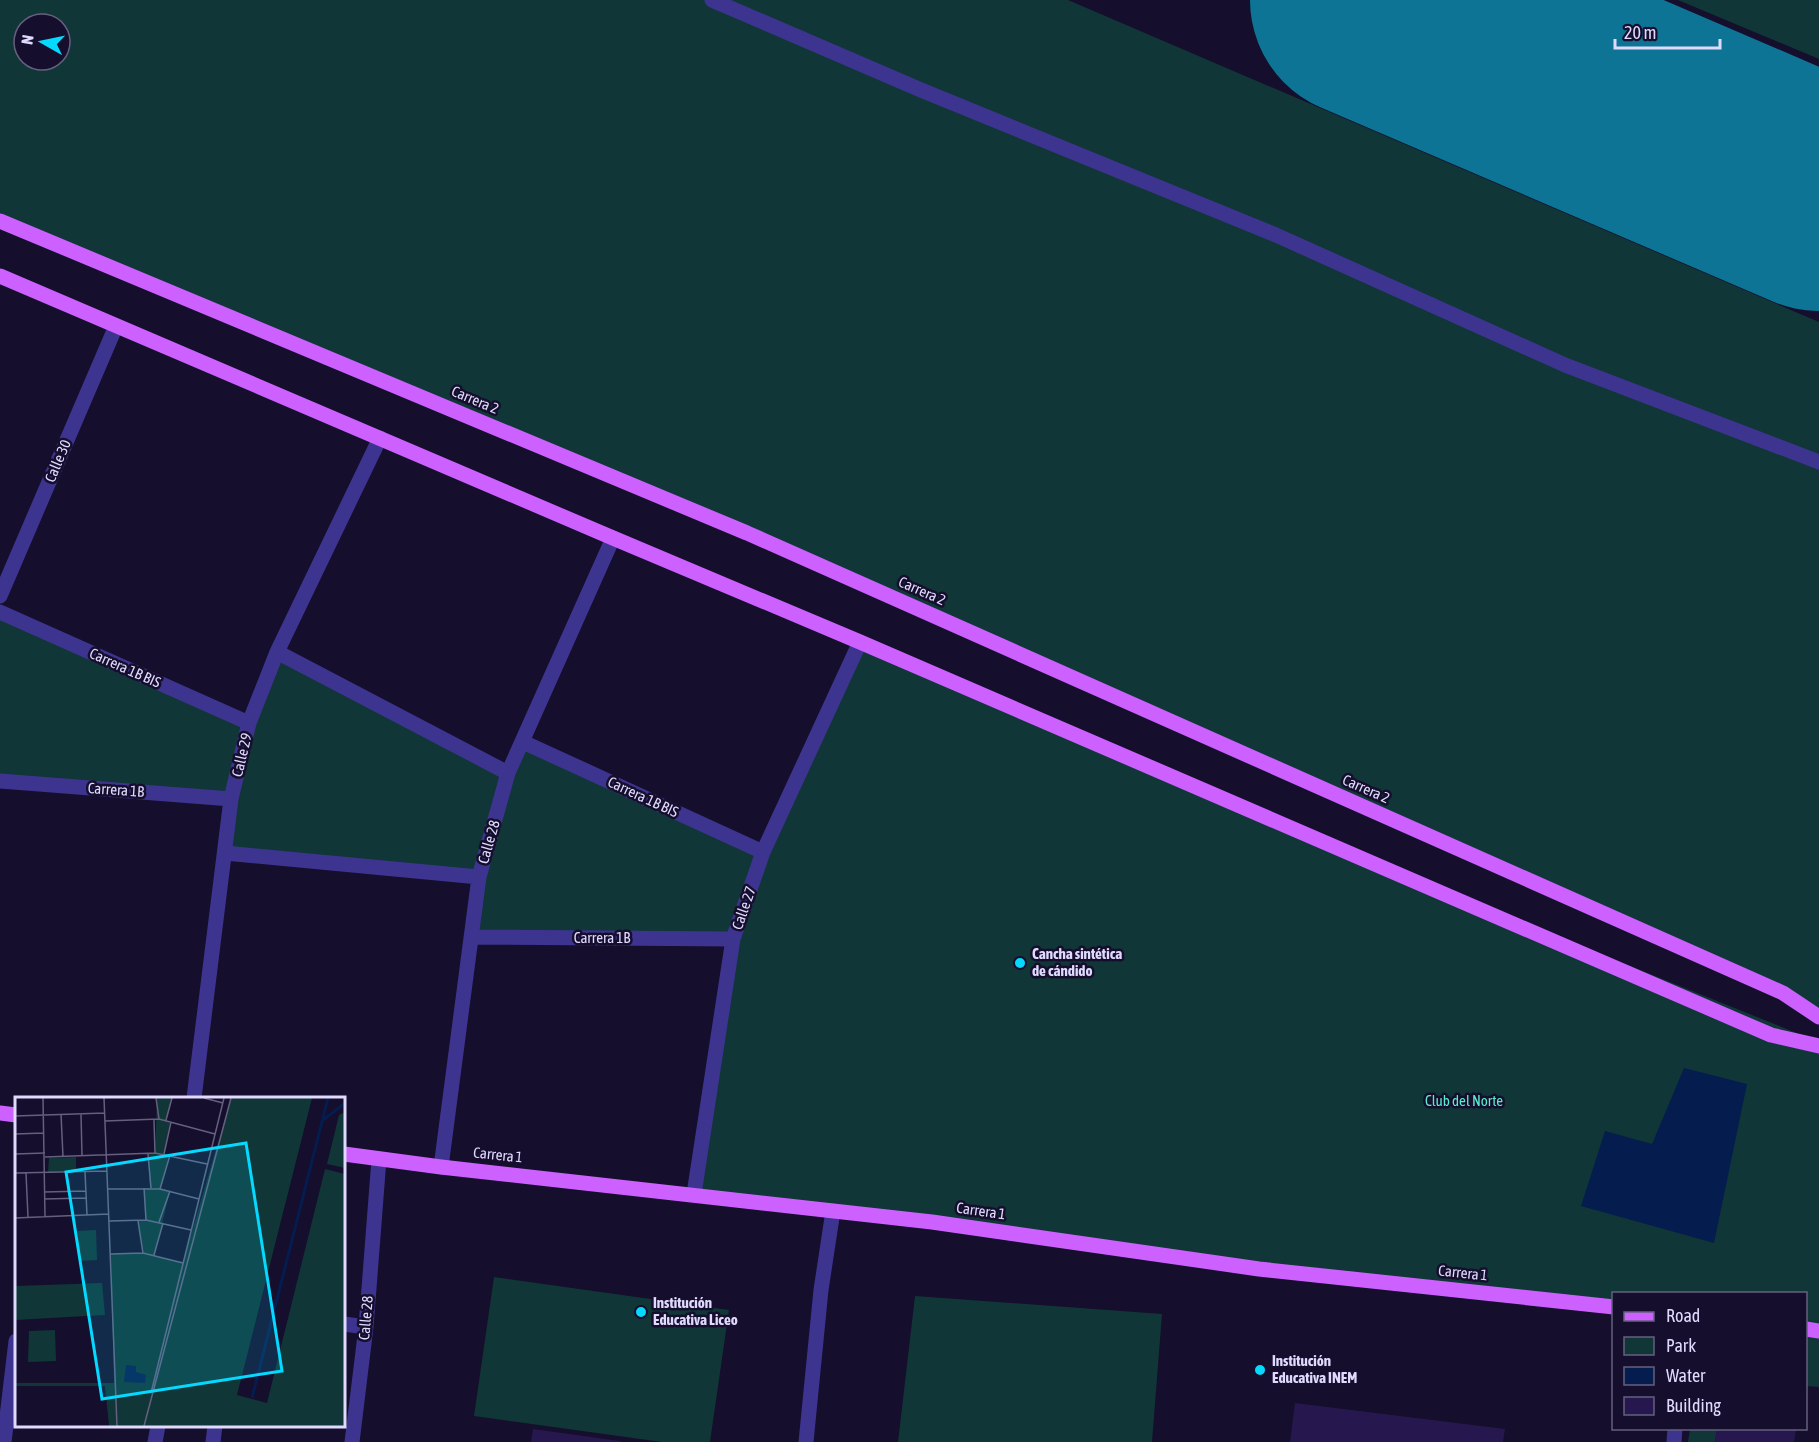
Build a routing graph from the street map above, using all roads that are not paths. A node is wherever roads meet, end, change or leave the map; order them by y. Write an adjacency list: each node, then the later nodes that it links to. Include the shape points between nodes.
1 (712, 0): 6 (street, via 1276,235 1565,366)
2 (0, 221): 22 (main road, Carrera 2, via 747,533 1772,988)
3 (0, 276): 4 (main road)
4 (116, 326): 5 (main road); 8 (street, Calle 30)
5 (380, 438): 7 (main road); 11 (street, Calle 29)
6 (1819, 462)
7 (613, 538): 10 (main road); 13 (street, Calle 28)
8 (0, 596)
9 (0, 612): 12 (street, Carrera 1B BIS)
10 (860, 642): 17 (street, Calle 27); 23 (main road, via 1771,1035)
11 (278, 652): 12 (street, Calle 29); 14 (street)
12 (249, 723): 16 (street, Calle 29)
13 (523, 742): 14 (street, Calle 28); 17 (street, Carrera 1B BIS)
14 (508, 773): 19 (street, Calle 28)
15 (0, 781): 16 (street, Carrera 1B)
16 (231, 799): 18 (street, Calle 29)
17 (763, 852): 21 (street, Calle 27)
18 (225, 853): 19 (street); 24 (street, Calle 29)
19 (479, 877): 20 (street, Calle 28)
20 (471, 936): 21 (street, Carrera 1B); 29 (street, Calle 28)
21 (733, 939): 30 (street, Calle 27)
22 (1819, 1017)
23 (1819, 1046)
24 (194, 1097)
25 (0, 1113): 26 (main road)
26 (15, 1115)
27 (345, 1154): 28 (main road, Carrera 1)
28 (380, 1159): 29 (main road, Carrera 1); 34 (street, Calle 28)
29 (441, 1167): 30 (main road, Carrera 1)
30 (694, 1194): 31 (main road, Carrera 1)
31 (833, 1210): 32 (main road, Carrera 1, via 1259,1269); 42 (street)
32 (1612, 1307)
33 (345, 1324): 34 (street)
34 (366, 1327): 41 (street, Calle 28)
35 (15, 1349): 38 (street)
36 (158, 1427): 39 (street)
37 (215, 1427): 40 (street)
38 (4, 1442)
39 (155, 1442)
40 (213, 1442)
41 (352, 1442)
42 (806, 1442)

